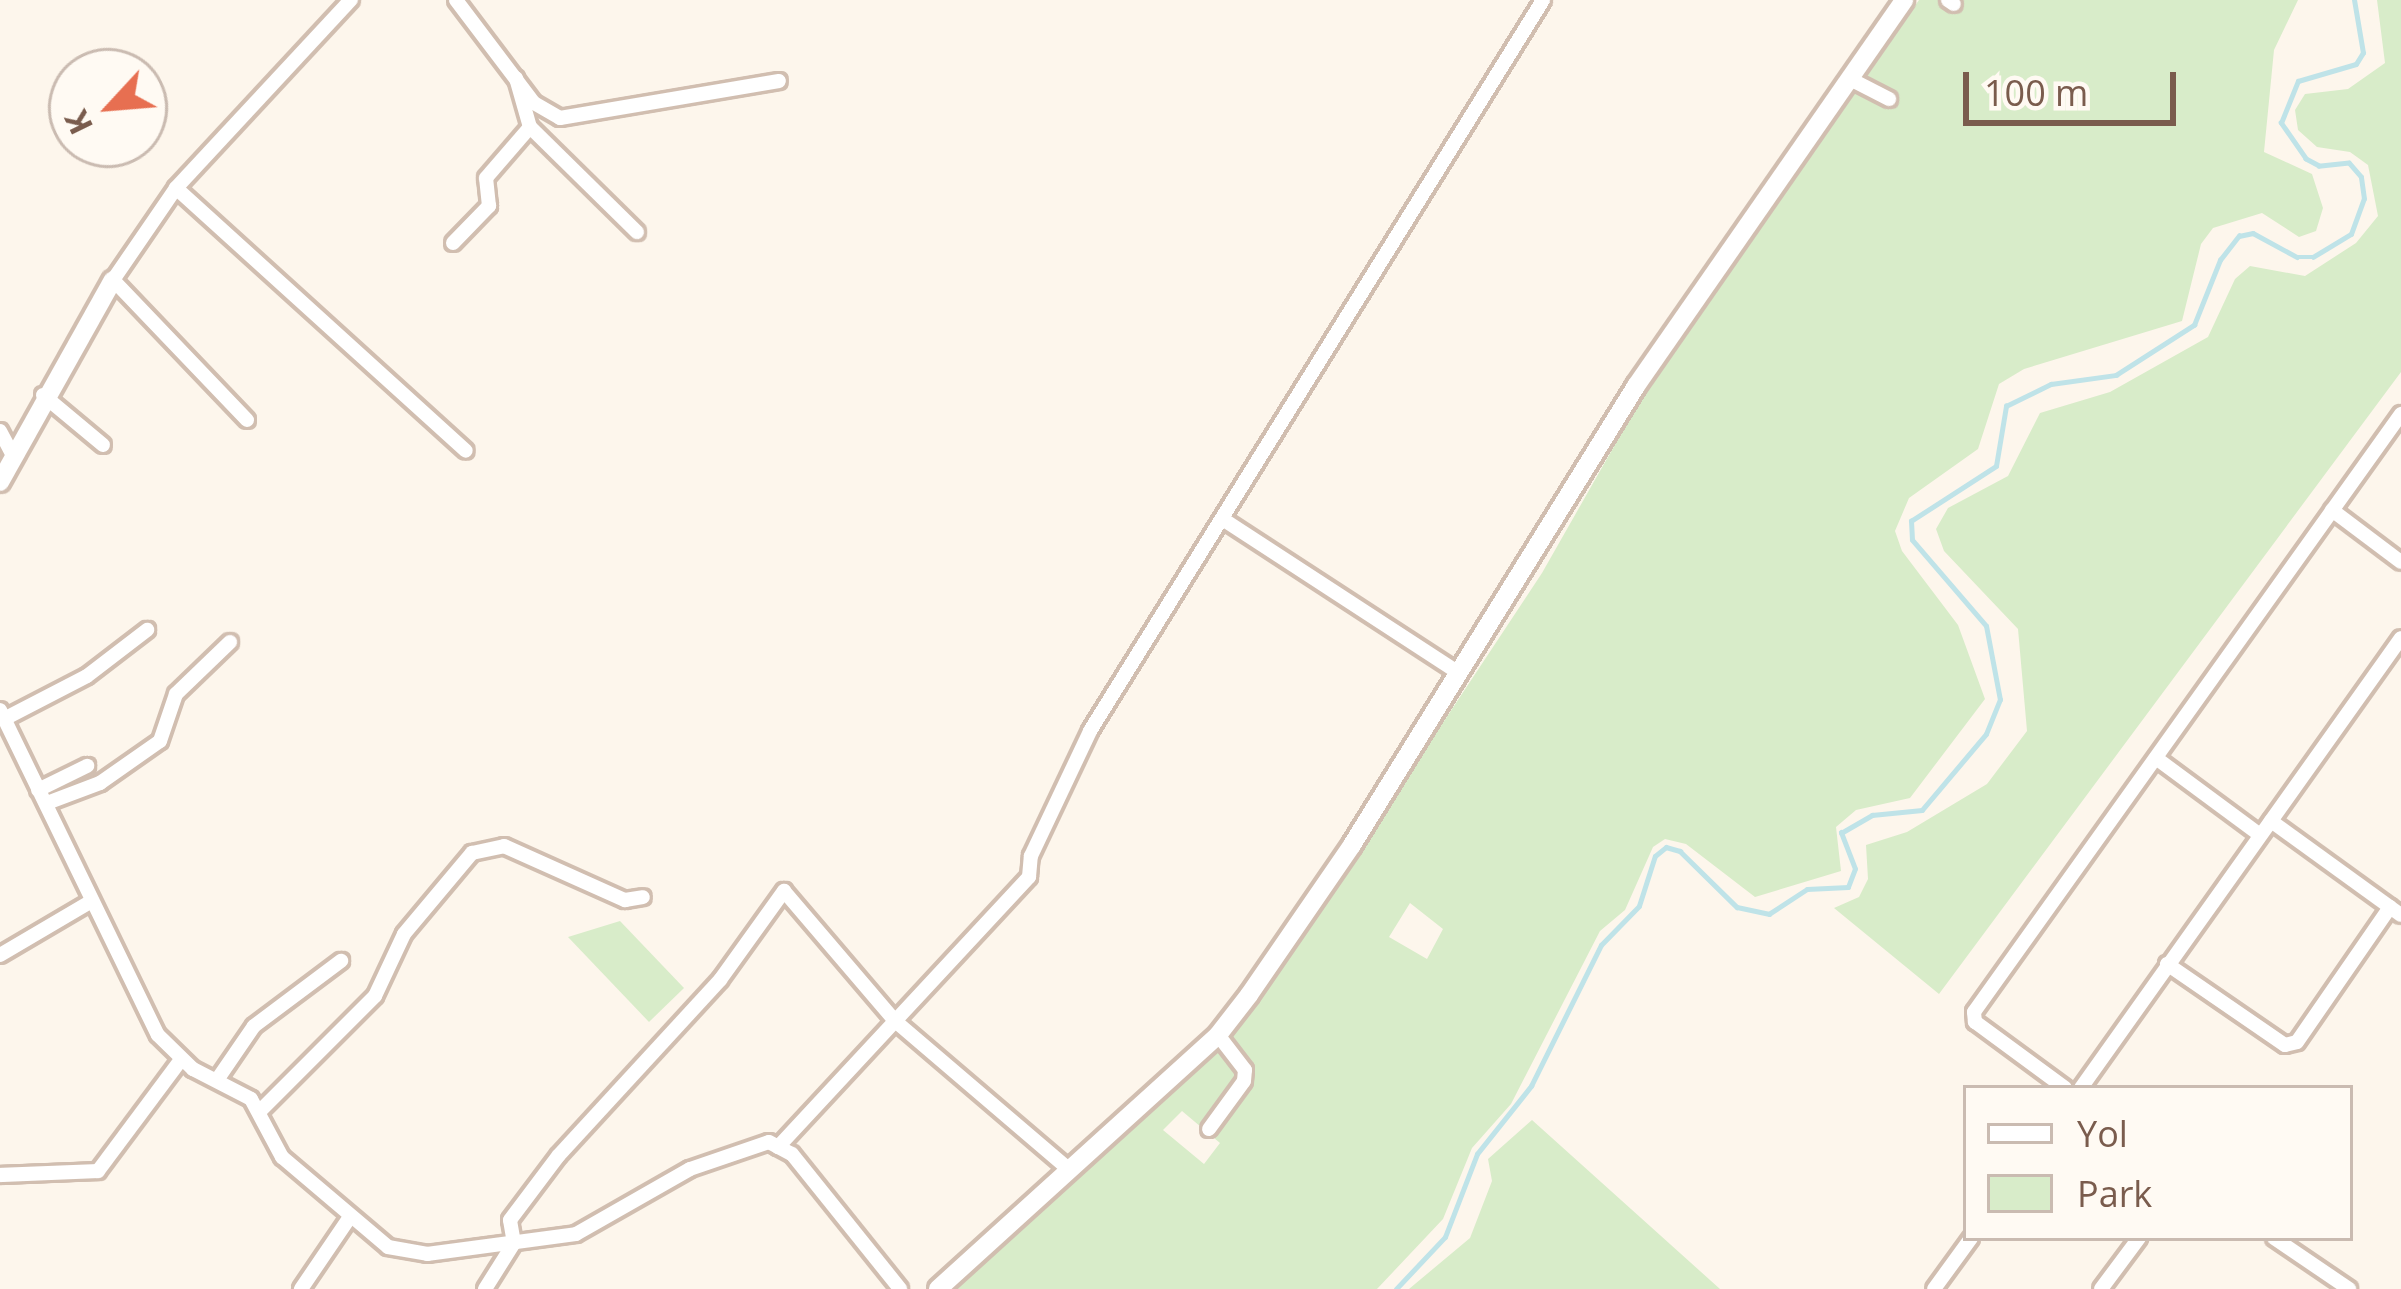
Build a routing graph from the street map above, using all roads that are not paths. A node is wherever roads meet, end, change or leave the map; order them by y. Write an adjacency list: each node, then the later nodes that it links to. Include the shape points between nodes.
1 (351, 0): 10 (street)
2 (456, 0): 5 (street)
3 (1543, 0): 23 (street)
4 (1904, 0): 6 (street)
5 (516, 78): 7 (street, via 544,113 560,118); 9 (street)
6 (1850, 79): 8 (street); 28 (street, via 1636,386)
7 (778, 81)
8 (1889, 99)
9 (530, 127): 11 (street); 12 (street, via 486,178 489,206)
10 (176, 188): 13 (street); 19 (street)
11 (637, 232)
12 (453, 243)
13 (113, 280): 14 (street); 16 (street)
14 (43, 395): 18 (street); 20 (street)
15 (2401, 414): 22 (street)
16 (247, 420)
17 (0, 430): 20 (street)
18 (103, 445)
19 (466, 452)
20 (13, 455): 21 (street)
21 (0, 482)
22 (2332, 510): 24 (street); 30 (street)
23 (1224, 520): 28 (street); 41 (street, via 1090,731 1030,856 1029,877)
24 (2401, 562)
25 (147, 630): 29 (street, via 87,676)
26 (2401, 638): 33 (street)
27 (230, 642): 32 (street, via 176,694 160,741 100,783)
28 (1459, 673): 42 (street, via 1352,845)
29 (2, 715): 32 (street)
30 (2156, 758): 34 (street); 45 (street, via 1974,1012 1975,1022)
31 (87, 766): 32 (street)
32 (42, 797): 36 (street)
33 (2272, 821): 34 (street); 37 (street)
34 (2260, 835): 40 (street)
35 (644, 896): 47 (street, via 625,900 504,846 472,853 404,934 375,996)
36 (90, 902): 38 (street); 43 (street, via 136,997)
37 (2396, 910): 40 (street, via 2297,1042 2285,1045)
38 (0, 955)
39 (341, 962): 44 (street, via 254,1027)
40 (2167, 964): 46 (street)
41 (894, 1020): 49 (street); 50 (street); 56 (street, via 784,891 720,980 559,1155 510,1220)
42 (1218, 1035): 48 (street, via 1245,1070 1244,1081); 50 (street)
43 (180, 1061): 44 (street); 51 (street, via 98,1171)
44 (218, 1080): 47 (street)
45 (2062, 1085)
46 (2083, 1085)
47 (260, 1112): 52 (street, via 282,1157)
48 (1209, 1129)
49 (778, 1147): 56 (street, via 749,1146 690,1169 576,1234); 61 (street, via 871,1245)
50 (1065, 1166): 62 (street)
51 (0, 1175)
52 (350, 1217): 56 (street, via 404,1253); 59 (street)
53 (1969, 1241): 63 (street)
54 (2137, 1241): 57 (street)
55 (2277, 1241): 58 (street)
56 (514, 1244): 60 (street)
57 (2110, 1286)
58 (2338, 1286)
59 (301, 1289)
60 (485, 1289)
61 (900, 1289)
62 (938, 1289)
63 (1934, 1289)

